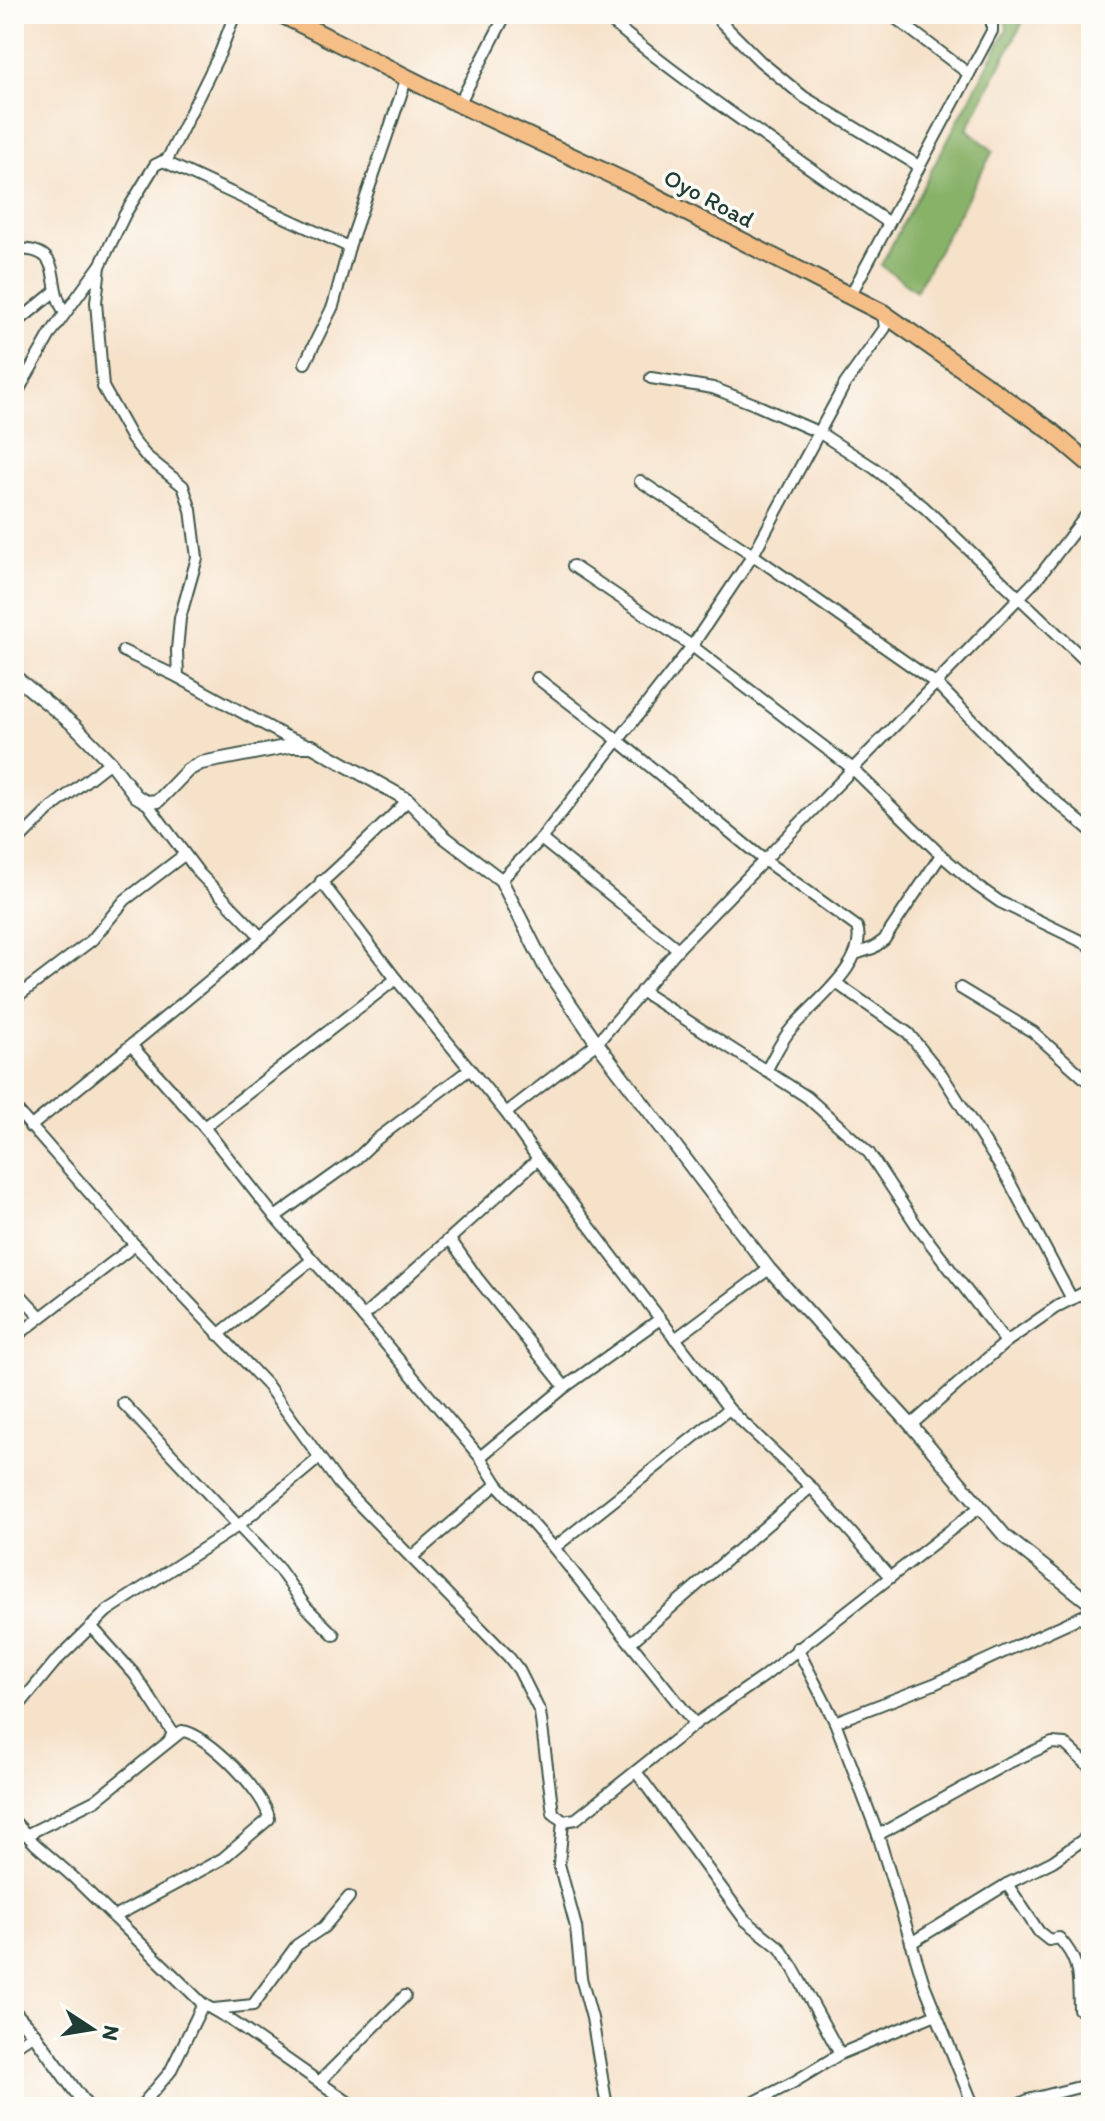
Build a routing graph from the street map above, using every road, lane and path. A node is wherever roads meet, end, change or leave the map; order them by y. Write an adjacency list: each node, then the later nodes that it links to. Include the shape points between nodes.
1 (235, 14): 11 (street)
2 (281, 14): 9 (highway, Oyo Road)
3 (506, 14): 10 (street)
4 (602, 14): 13 (street)
5 (890, 14): 8 (street)
6 (992, 14): 8 (street, via 992,31)
7 (720, 21): 12 (street, via 804,97)
8 (969, 74): 12 (street)
9 (407, 77): 10 (highway, Oyo Road); 14 (street)
10 (459, 104): 18 (highway, Oyo Road)
11 (166, 162): 14 (street); 16 (street, via 155,165)
12 (919, 166): 13 (street)
13 (889, 223): 18 (street)
14 (349, 247): 22 (street, via 333,306)
15 (14, 249): 17 (street, via 32,249 49,258)
16 (101, 264): 19 (street); 36 (street, via 96,302 103,387 132,439 183,486 191,510 197,558 183,602)
17 (54, 292): 19 (street); 21 (street)
18 (850, 296): 20 (highway, Oyo Road)
19 (65, 313): 24 (street)
20 (883, 313): 25 (street, via 885,328 845,384); 26 (highway, Oyo Road)
21 (14, 325)
22 (305, 363)
23 (651, 378): 25 (street, via 713,388)
24 (14, 398)
25 (820, 433): 29 (street); 31 (street, via 924,507)
26 (1091, 465)
27 (640, 481): 29 (street)
28 (1091, 509): 31 (street)
29 (753, 555): 32 (street); 38 (street)
30 (573, 566): 32 (street)
31 (1019, 596): 34 (street); 38 (street)
32 (692, 646): 39 (street); 42 (street)
33 (123, 651): 36 (street)
34 (1091, 666)
35 (14, 676): 41 (street)
36 (178, 677): 40 (street)
37 (537, 678): 39 (street)
38 (937, 684): 42 (street); 45 (street, via 1035,784)
39 (619, 741): 46 (street); 50 (street)
40 (312, 746): 43 (street); 44 (street, via 201,763 158,801)
41 (110, 762): 44 (street); 47 (street)
42 (853, 769): 49 (street); 50 (street)
43 (408, 800): 51 (street, via 443,836); 52 (street)
44 (146, 802): 48 (street)
45 (1091, 831)
46 (541, 839): 51 (street); 55 (street)
47 (14, 845)
48 (184, 855): 53 (street); 61 (street, via 125,900 92,940)
49 (941, 855): 54 (street, via 1000,902); 56 (street, via 884,940)
50 (764, 860): 55 (street); 56 (street, via 857,927)
51 (501, 880): 62 (street, via 545,967)
52 (321, 881): 53 (street); 57 (street)
53 (260, 936): 63 (street)
54 (1091, 946)
55 (678, 949): 60 (street)
56 (855, 954): 58 (street)
57 (396, 979): 64 (street); 70 (street)
58 (836, 983): 65 (street, via 791,1028); 79 (street, via 908,1033 942,1075 1008,1179)
59 (960, 988): 66 (street, via 1033,1032)
60 (641, 991): 62 (street); 65 (street)
61 (14, 999)
62 (597, 1043): 68 (street); 76 (street)
63 (131, 1045): 69 (street); 70 (street)
64 (470, 1069): 68 (street); 72 (street)
65 (766, 1071): 86 (street, via 807,1097 869,1153)
66 (1091, 1084)
67 (14, 1107): 69 (street)
68 (506, 1113): 71 (street)
69 (30, 1127): 74 (street)
70 (204, 1127): 72 (street)
71 (538, 1159): 73 (street); 82 (street)
72 (275, 1217): 75 (street)
73 (450, 1239): 81 (street); 87 (street)
74 (135, 1245): 80 (street); 83 (street)
75 (312, 1260): 81 (street); 83 (street)
76 (769, 1269): 85 (street); 90 (street)
77 (14, 1288): 80 (street)
78 (1091, 1289): 79 (street)
79 (1072, 1299): 86 (street)
80 (40, 1316): 84 (street)
81 (363, 1317): 91 (street)
82 (660, 1319): 85 (street); 87 (street)
83 (218, 1335): 92 (street, via 268,1386)
84 (14, 1338)
85 (675, 1339): 89 (street)
86 (1006, 1342): 90 (street)
87 (565, 1387): 91 (street)
88 (123, 1403): 96 (street)
89 (729, 1409): 94 (street); 97 (street)
90 (911, 1425): 95 (street)
91 (480, 1457): 93 (street)
92 (318, 1459): 96 (street); 98 (street)
93 (497, 1484): 97 (street); 98 (street)
94 (811, 1487): 99 (street); 104 (street)
95 (980, 1507): 99 (street); 100 (street, via 1005,1536)
96 (238, 1526): 102 (street, via 142,1586); 103 (street)
97 (554, 1548): 104 (street)
98 (412, 1557): 113 (street, via 519,1670 540,1712 553,1813)
99 (890, 1577): 105 (street)
100 (1091, 1604)
101 (1091, 1612): 107 (street, via 934,1684)
102 (91, 1626): 106 (street); 109 (street, via 135,1675 173,1733)
103 (334, 1635)
104 (630, 1643): 108 (street)
105 (797, 1648): 107 (street); 108 (street)
106 (14, 1706)
107 (835, 1722): 116 (street)
108 (695, 1724): 111 (street)
109 (168, 1742): 115 (street, via 96,1800); 119 (street, via 182,1731 200,1737 252,1786 270,1817 222,1859)
110 (1091, 1768): 116 (street, via 1065,1744 1052,1743)
111 (637, 1773): 113 (street, via 576,1819); 129 (street, via 745,1920 780,1948)
112 (14, 1821): 115 (street)
113 (563, 1821): 135 (street, via 559,1864 576,1927)
114 (1091, 1834): 117 (street)
115 (26, 1835): 119 (street)
116 (878, 1835): 120 (street)
117 (1007, 1884): 120 (street); 124 (street, via 1039,1932 1049,1940 1059,1938 1072,1954 1078,1965)
118 (349, 1897): 123 (street, via 324,1927 297,1945 253,2005)
119 (114, 1917): 122 (street)
120 (911, 1943): 126 (street)
121 (405, 1996): 130 (street)
122 (203, 2004): 123 (street); 133 (street, via 170,2072)
123 (214, 2009): 130 (street)
124 (1079, 2009)
125 (14, 2012): 127 (street)
126 (936, 2014): 129 (street); 137 (street)
127 (34, 2034): 128 (street); 132 (street)
128 (14, 2047)
129 (840, 2054): 136 (street)
130 (320, 2081): 134 (street)
131 (1090, 2088): 138 (street)
132 (87, 2107)
133 (140, 2107)
134 (355, 2107)
135 (607, 2107)
136 (745, 2107)
137 (974, 2107)
138 (1013, 2107)

